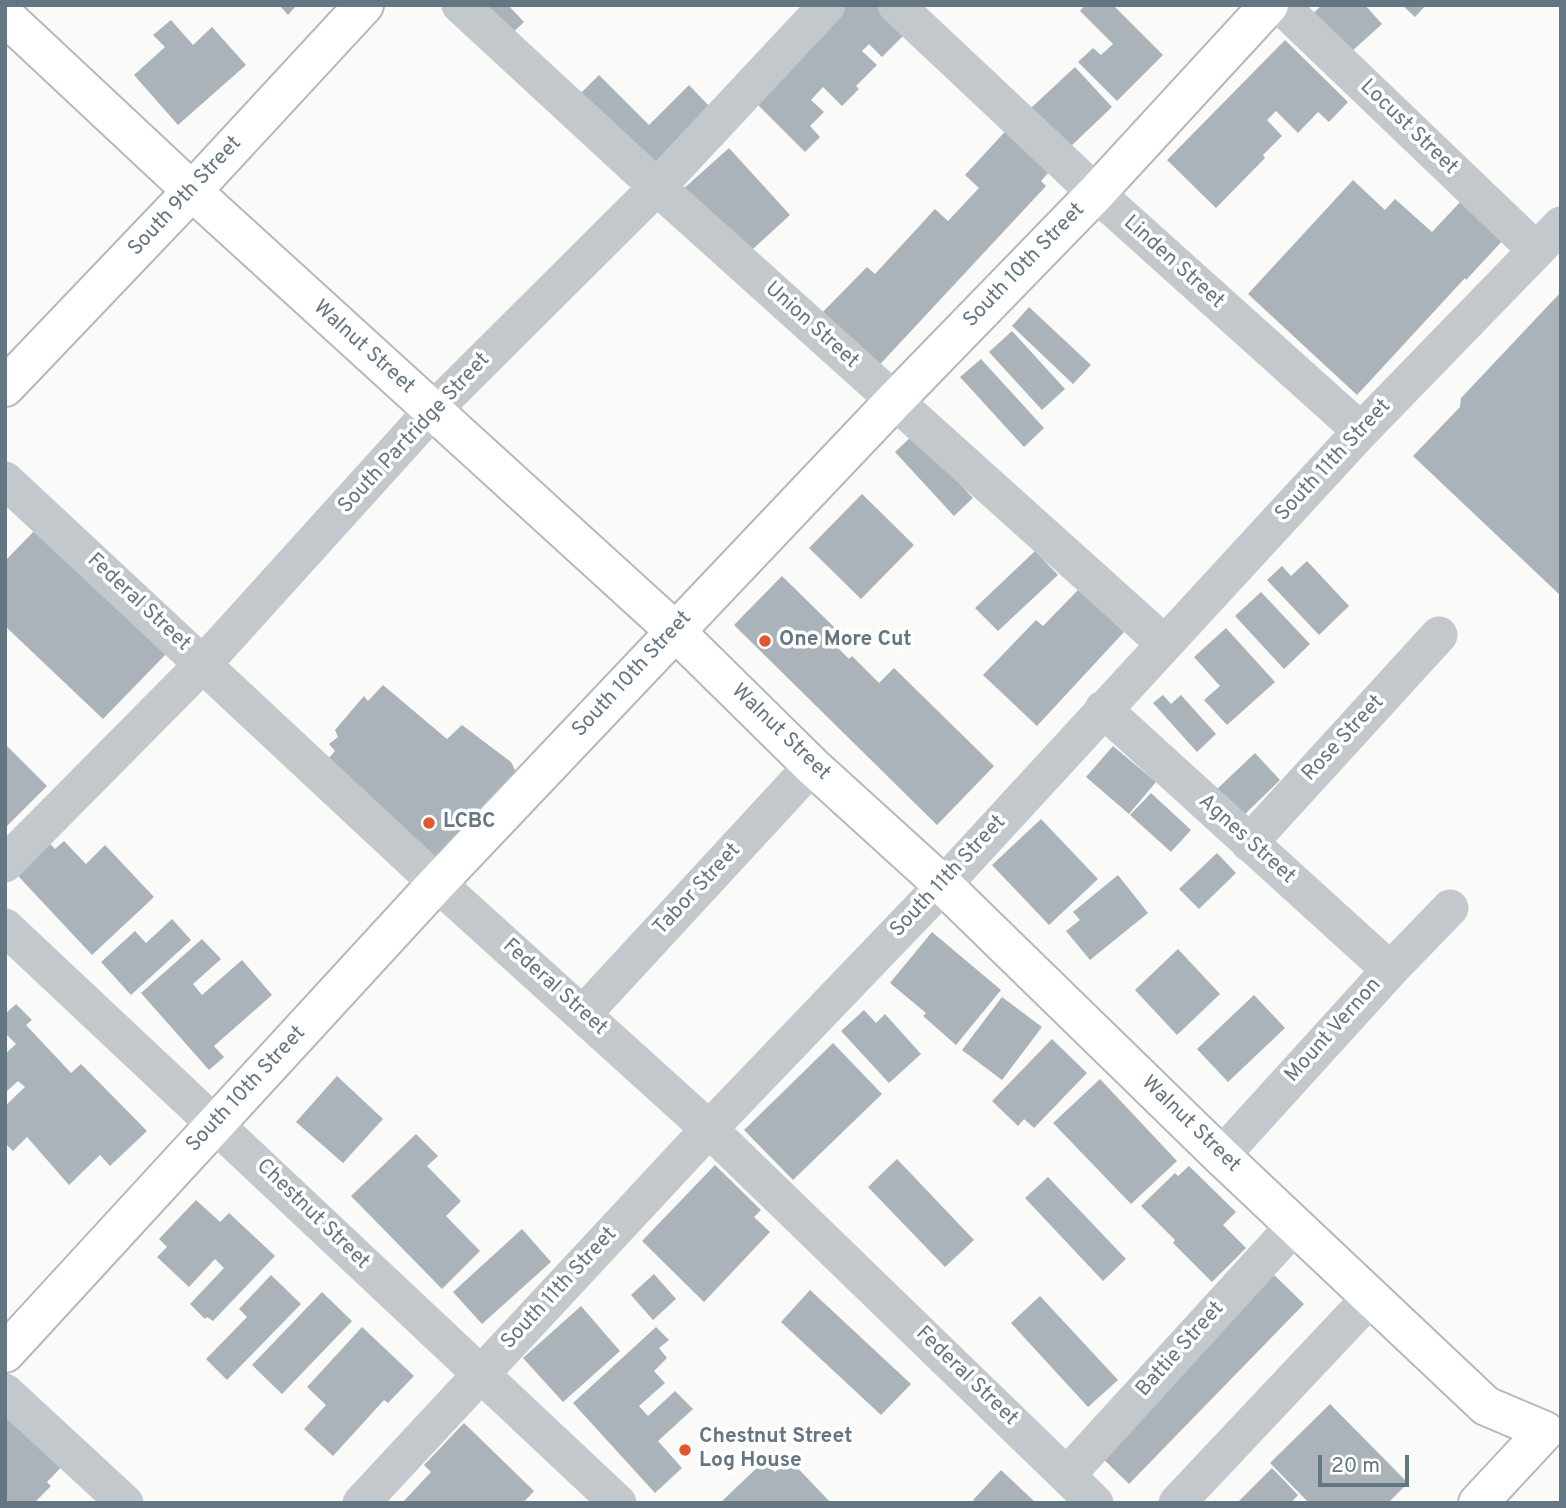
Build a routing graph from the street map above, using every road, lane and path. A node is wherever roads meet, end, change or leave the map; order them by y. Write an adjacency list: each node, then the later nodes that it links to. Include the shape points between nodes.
1 (364, 5): 9 (highway, South 9th Street)
2 (460, 5): 8 (street, Union Street)
3 (827, 5): 8 (street, South Partridge Street)
4 (896, 5): 10 (street, Linden Street)
5 (1269, 5): 10 (highway, South 10th Street)
6 (1280, 5): 11 (street, Locust Street)
7 (5, 16): 9 (highway, Walnut Street)
8 (657, 187): 13 (street, Union Street); 14 (street, South Partridge Street)
9 (192, 191): 12 (highway, South 9th Street); 14 (highway, Walnut Street)
10 (1096, 193): 13 (highway, South 10th Street); 15 (street, Linden Street)
11 (1549, 238): 15 (street, South 11th Street)
12 (9, 375)
13 (894, 401): 17 (highway, South 10th Street); 19 (street, Union Street)
14 (432, 411): 17 (highway, Walnut Street); 20 (street, South Partridge Street)
15 (1361, 431): 19 (street, South 11th Street)
16 (5, 480): 20 (street, Federal Street)
17 (675, 631): 22 (highway, Walnut Street); 25 (highway, South 10th Street)
18 (1439, 635): 23 (street, Rose Street)
19 (1165, 644): 21 (street, South 11th Street)
20 (204, 663): 24 (street, South Partridge Street); 25 (street, Federal Street)
21 (1103, 709): 23 (street, Agnes Street); 26 (street, South 11th Street)
22 (812, 766): 26 (highway, Walnut Street); 30 (street, Tabor Street)
23 (1248, 843): 29 (street, Agnes Street)
24 (5, 864)
25 (437, 883): 30 (street, Federal Street); 31 (highway, South 10th Street)
26 (943, 886): 32 (street, South 11th Street); 33 (highway, Walnut Street)
27 (1450, 908): 29 (street, Mount Vernon)
28 (5, 927): 31 (street, Chestnut Street)
29 (1390, 970): 33 (street, Mount Vernon)
30 (583, 1014): 32 (street, Federal Street)
31 (216, 1124): 36 (highway, South 10th Street); 37 (street, Chestnut Street)
32 (709, 1129): 37 (street, South 11th Street); 40 (street, Federal Street)
33 (1221, 1156): 34 (highway, Walnut Street)
34 (1295, 1225): 35 (highway, Walnut Street); 40 (street, Battie Street)
35 (1371, 1297): 39 (highway, Walnut Street, via 1486,1406); 45 (street)
36 (5, 1353)
37 (480, 1375): 42 (street, South 11th Street); 43 (street, Chestnut Street)
38 (5, 1392): 41 (street)
39 (1553, 1432): 46 (highway)
40 (1067, 1475): 44 (street, Federal Street)
41 (125, 1503)
42 (361, 1503)
43 (618, 1503)
44 (1096, 1503)
45 (1177, 1503)
46 (1478, 1503)

